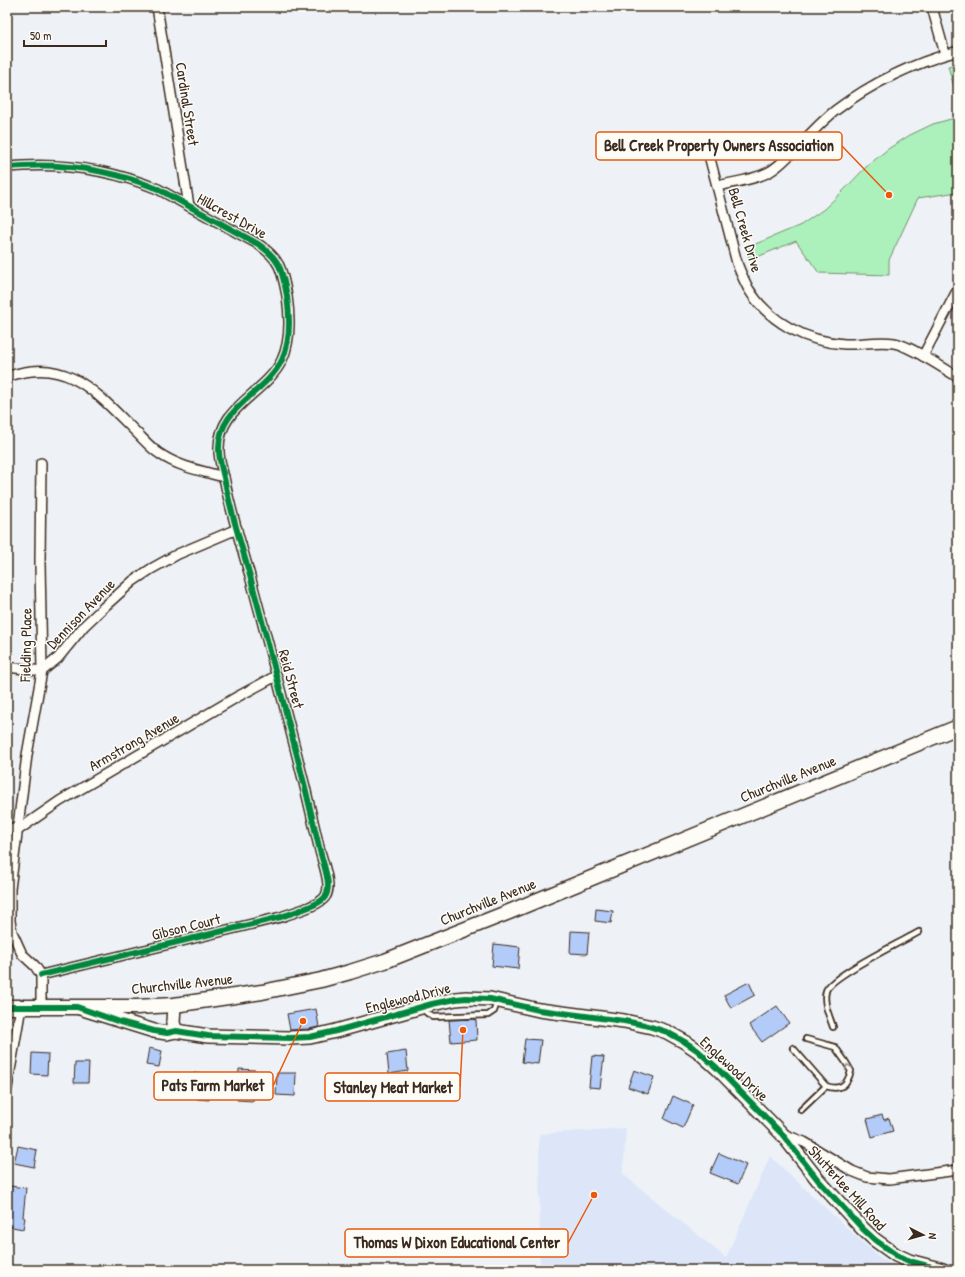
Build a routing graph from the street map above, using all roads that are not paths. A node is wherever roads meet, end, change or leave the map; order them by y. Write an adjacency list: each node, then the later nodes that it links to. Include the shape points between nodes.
1 (157, 7): 8 (street, Cardinal Street)
2 (932, 7): 4 (street)
3 (958, 51): 4 (street)
4 (945, 54): 7 (street, via 893,74 858,94 819,125 788,157 769,172 759,177)
5 (710, 159): 7 (street, Bell Creek Drive)
6 (7, 167): 8 (street, Hillcrest Drive, via 51,165 100,171 153,187)
7 (717, 186): 10 (street, Bell Creek Drive, via 742,277 757,300 775,317 807,337 821,341 846,344 895,343)
8 (189, 206): 14 (street, Hillcrest Drive, via 269,251 281,269 288,302 288,340 282,360 269,379 238,406 221,433 219,450)
9 (958, 289): 10 (street)
10 (923, 356): 12 (street, Bell Creek Drive)
11 (7, 377): 14 (street, via 43,371 77,380 95,392 165,458)
12 (958, 377)
13 (41, 464): 17 (street, Fielding Place)
14 (224, 477): 15 (street, Reid Street)
15 (237, 529): 17 (street, Dennison Avenue, via 178,554 133,581 99,612 58,658); 18 (street, Reid Street)
16 (7, 666): 17 (street)
17 (42, 671): 21 (street, Fielding Place, via 26,755)
18 (276, 676): 21 (street, Armstrong Avenue, via 60,801); 22 (street, Reid Street)
19 (958, 727): 25 (main road, Churchville Avenue, via 385,961 322,980)
20 (7, 827): 21 (street)
21 (18, 830): 24 (street, Fielding Place, via 10,889 10,921 19,949)
22 (328, 889): 24 (street, Gibson Court, via 324,899 281,917)
23 (919, 932): 29 (lane, via 849,970 826,989 824,1000)
24 (41, 975): 26 (street)
25 (174, 1005): 28 (main road, Churchville Avenue); 30 (street, via 173,1023)
26 (41, 1006): 27 (main road, Churchville Avenue); 28 (main road, Churchville Avenue)
27 (14, 1007): 34 (street)
28 (77, 1007): 30 (street, Englewood Drive, via 142,1028 167,1033)
29 (833, 1027)
30 (176, 1031): 36 (street, Englewood Drive, via 208,1036 310,1037 456,999 476,998 540,1010 637,1023 671,1034 691,1046 712,1063)
31 (806, 1039): 33 (lane, one-way to 31, via 833,1089 842,1086 848,1081 851,1071 835,1048)
32 (794, 1048): 33 (lane)
33 (826, 1086): 35 (lane)
34 (7, 1088)
35 (801, 1110)
36 (782, 1134): 37 (street, Englewood Drive, via 804,1142 852,1171 867,1177 895,1178); 38 (street, Shutterlee Mill Road, via 828,1191 876,1240 909,1261)
37 (958, 1170)
38 (943, 1270)

